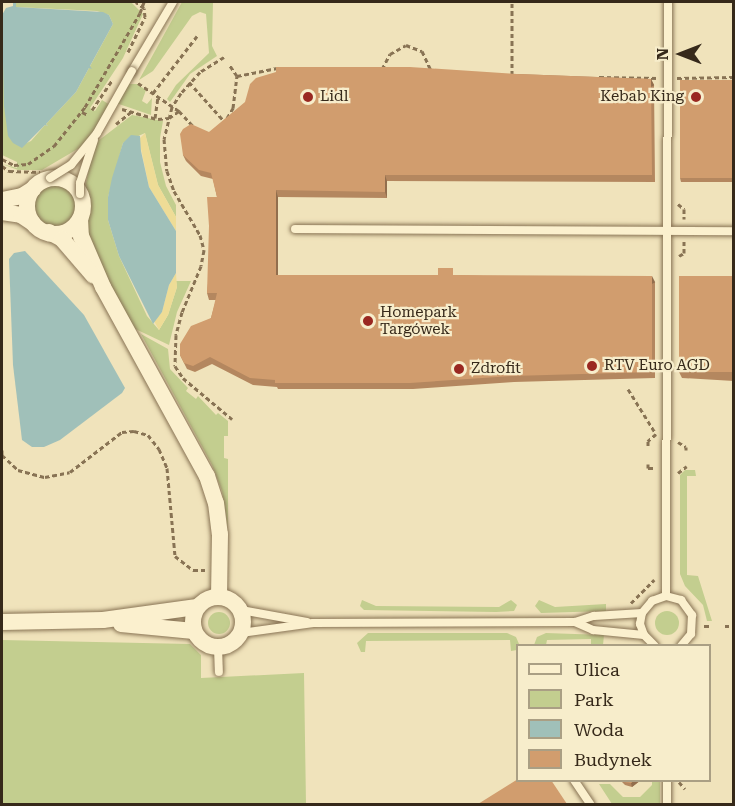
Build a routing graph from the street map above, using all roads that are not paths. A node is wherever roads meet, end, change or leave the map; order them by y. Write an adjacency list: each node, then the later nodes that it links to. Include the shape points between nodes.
1 (173, 2): 3 (lane, bridge)
2 (668, 2): 14 (lane)
3 (97, 133): 4 (lane, bridge, via 71,165); 6 (lane, bridge)
4 (50, 178): 5 (street); 6 (street, via 68,181)
5 (33, 189): 7 (street); 10 (street, via 28,209)
6 (80, 194): 9 (street)
7 (2, 200)
8 (2, 212): 10 (street, via 21,215)
9 (80, 219): 13 (street, via 65,231); 15 (street, via 81,236)
10 (33, 223): 13 (street)
11 (295, 229): 14 (lane)
12 (734, 231): 14 (lane)
13 (49, 232): 15 (street, via 62,239)
14 (668, 232): 17 (lane)
15 (103, 287): 16 (street, via 196,451 210,485 220,534)
16 (219, 596): 18 (street); 19 (street, via 231,599)
17 (666, 597): 20 (lane, via 652,601); 29 (lane, via 681,600 693,615 691,634)
18 (197, 607): 21 (street); 25 (street)
19 (241, 610): 24 (lane); 26 (street)
20 (642, 613): 23 (lane, via 594,616); 27 (lane, via 640,624)
21 (103, 620): 22 (street); 25 (street)
22 (2, 622)
23 (574, 622): 24 (lane); 27 (lane, via 593,630)
24 (313, 623): 26 (lane)
25 (194, 631): 30 (street, via 204,643)
26 (241, 633): 30 (street, via 230,645)
27 (644, 634): 28 (lane)
28 (654, 644)
29 (682, 644)
30 (218, 647): 31 (lane)
31 (219, 672)
32 (575, 782): 34 (lane)
33 (667, 782): 35 (lane)
34 (590, 804)
35 (667, 804)

